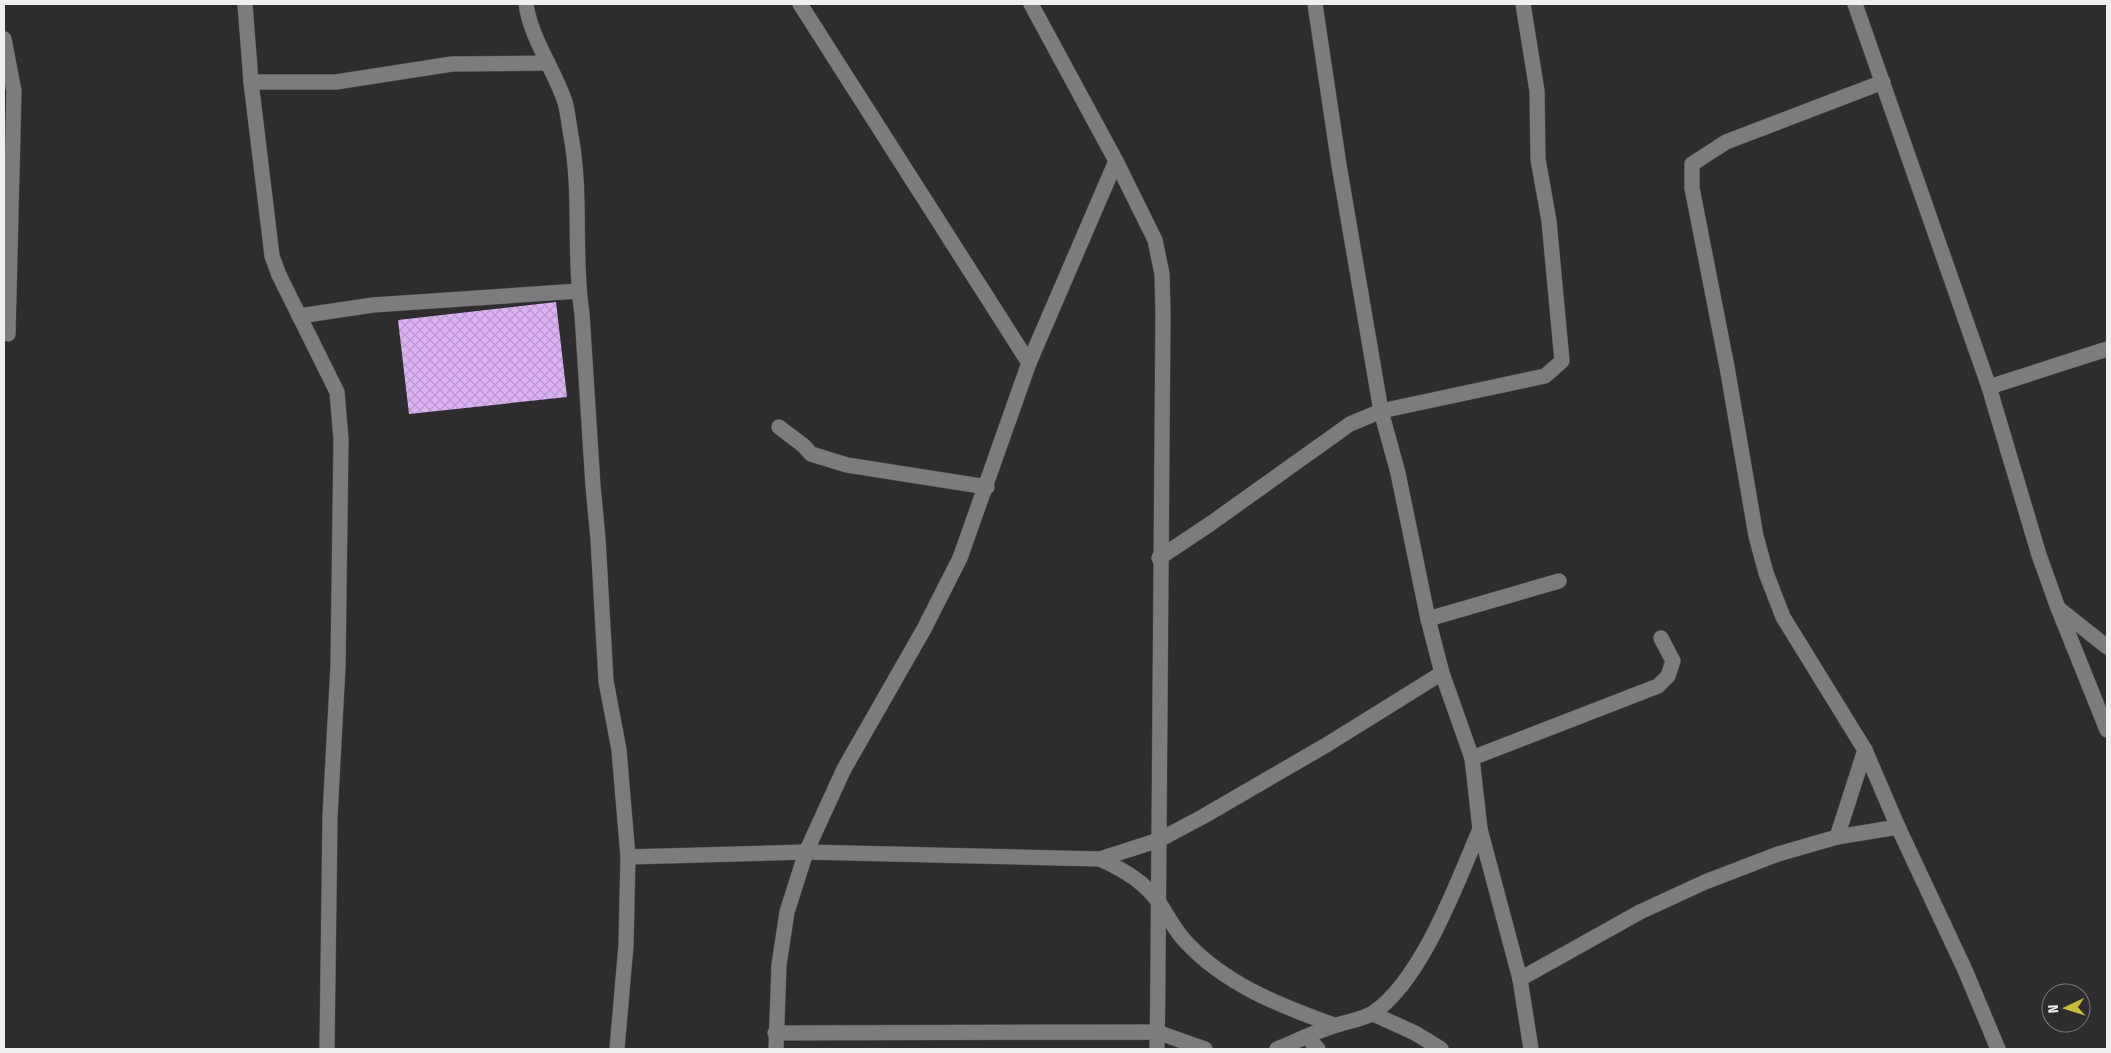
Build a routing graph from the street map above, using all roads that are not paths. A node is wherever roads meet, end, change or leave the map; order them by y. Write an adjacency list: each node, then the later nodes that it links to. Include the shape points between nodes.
1 (245, 4): 10 (street)
2 (526, 4): 9 (street, via 528,21)
3 (800, 4): 17 (street)
4 (1031, 4): 12 (street)
5 (1315, 4): 19 (street)
6 (1523, 4): 19 (street, via 1536,91 1538,159 1549,221 1562,361 1545,376)
7 (1855, 4): 11 (street)
8 (4, 39): 15 (street, via 14,91)
9 (548, 63): 10 (street, via 452,64 336,82); 13 (street, via 565,103 572,141 579,236)
10 (251, 82): 14 (street, via 272,256)
11 (1883, 82): 18 (street); 30 (street, via 1726,142 1692,164 1692,188 1756,536 1766,573 1783,617)
12 (1116, 161): 17 (street); 22 (street, via 1155,240 1162,274)
13 (578, 291): 14 (street, via 374,305); 37 (street, via 606,681 619,750)
14 (299, 316): 46 (street, via 337,392 341,439)
15 (8, 334)
16 (2107, 349): 18 (street)
17 (1029, 363): 21 (street)
18 (1989, 387): 24 (street)
19 (1381, 411): 22 (street, via 1350,424); 25 (street, via 1398,473)
20 (779, 427): 21 (street, via 811,454 838,462)
21 (987, 486): 36 (street, via 960,558 924,629 844,769)
22 (1159, 558): 35 (street)
23 (1559, 581): 25 (street)
24 (2058, 608): 27 (street); 29 (street)
25 (1428, 619): 28 (street)
26 (1661, 638): 31 (street, via 1673,661 1668,676 1658,686)
27 (2107, 647)
28 (1442, 673): 31 (street); 35 (street, via 1328,744)
29 (2107, 730)
30 (1865, 750): 32 (street); 34 (street)
31 (1472, 758): 33 (street)
32 (1898, 827): 34 (street); 55 (street)
33 (1480, 829): 40 (street); 41 (street, via 1422,955 1397,991)
34 (1837, 837): 40 (street, via 1778,854 1697,886 1640,912)
35 (1159, 840): 38 (street); 39 (street)
36 (806, 852): 37 (street); 38 (street); 43 (street, via 787,912 779,965)
37 (628, 857): 47 (street, via 626,945)
38 (1100, 859): 39 (street, via 1141,882)
39 (1158, 902): 42 (street, via 1185,942 1215,968 1282,1007); 44 (street)
40 (1520, 979): 54 (street)
41 (1373, 1014): 42 (street); 53 (street)
42 (1334, 1025): 45 (street)
43 (775, 1032): 44 (street); 48 (street)
44 (1157, 1032): 49 (street); 50 (street)
45 (1308, 1037): 51 (street); 52 (street)
46 (327, 1049)
47 (617, 1049)
48 (776, 1049)
49 (1157, 1049)
50 (1205, 1049)
51 (1277, 1049)
52 (1318, 1049)
53 (1441, 1049)
54 (1531, 1049)
55 (1998, 1049)

